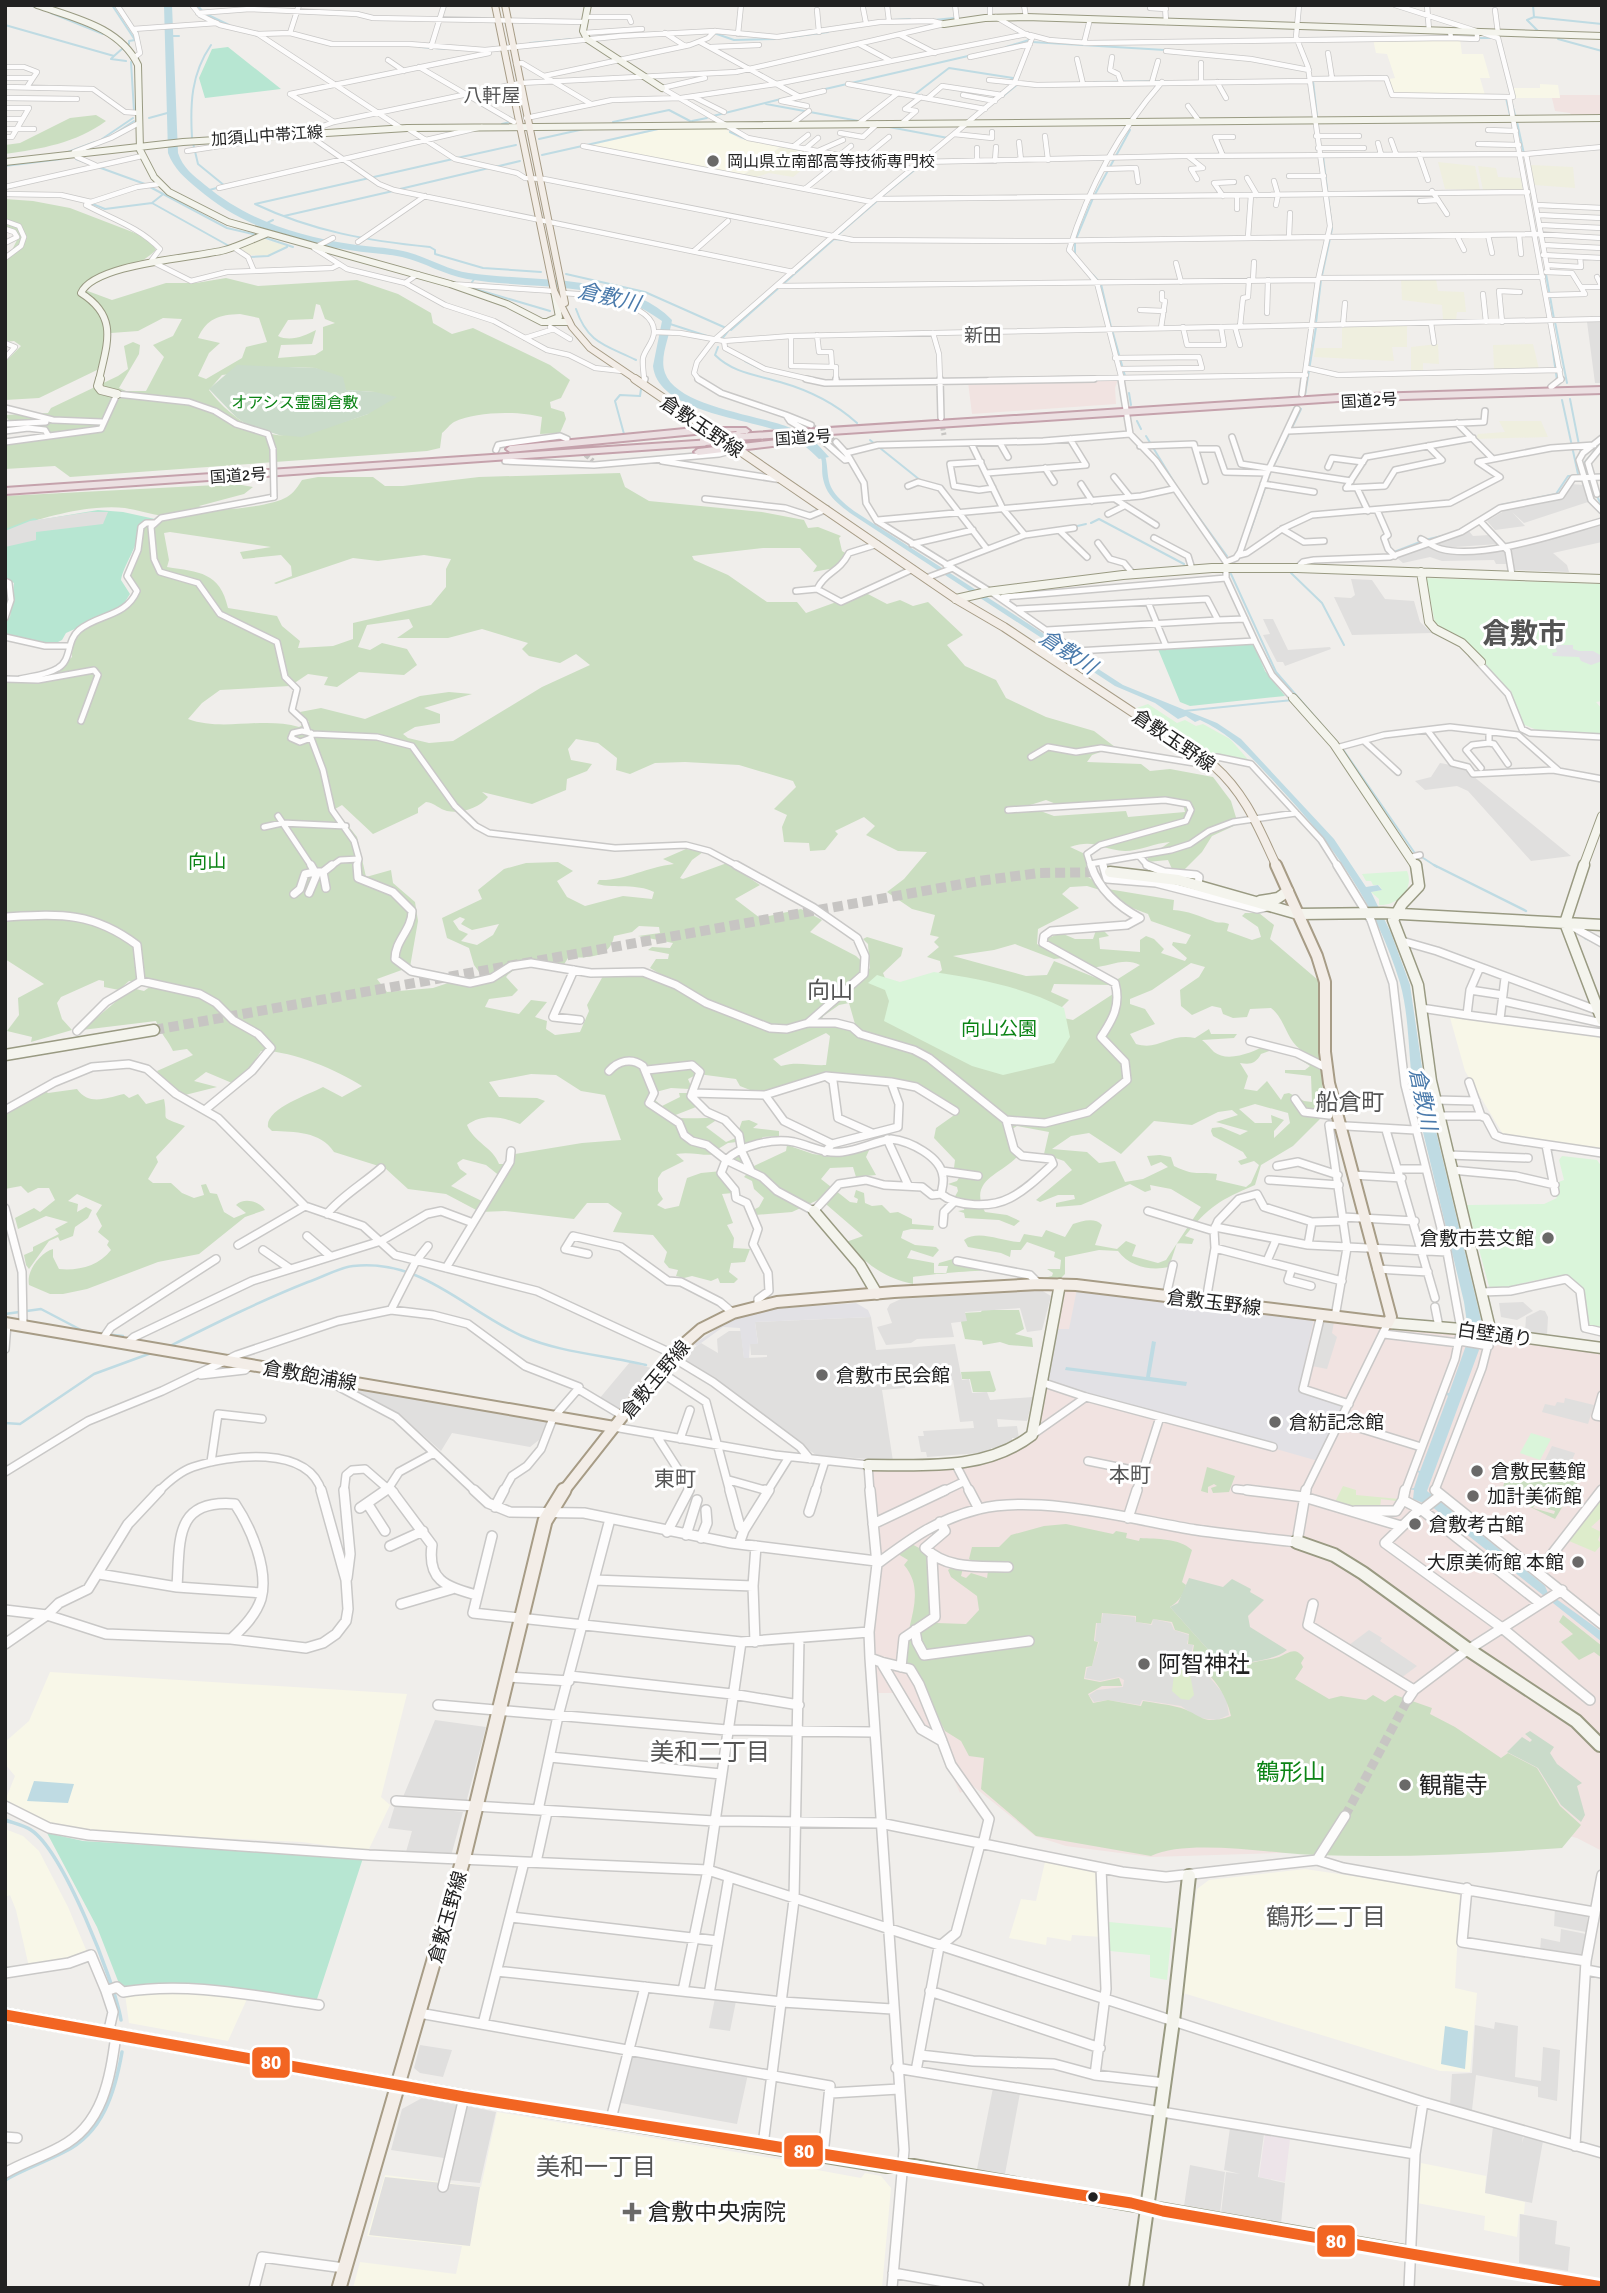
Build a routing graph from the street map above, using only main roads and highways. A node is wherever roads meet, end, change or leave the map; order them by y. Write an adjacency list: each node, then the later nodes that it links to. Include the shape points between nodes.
1 (495, 5): 3 (main road, 倉敷玉野線)
2 (505, 5): 3 (main road, 倉敷玉野線)
3 (503, 21): 4 (main road, 倉敷玉野線)
4 (508, 47): 5 (main road, 倉敷玉野線, via 516,64 550,222); 5 (main road, 倉敷玉野線, via 517,124 551,279)
5 (560, 291): 12 (main road, 倉敷玉野線, via 568,319 590,348)
6 (1552, 390): 7 (highway, 国道2号); 8 (highway, 国道2号); 9 (highway, 国道2号, via 1338,398)
7 (1602, 391): 8 (highway)
8 (1411, 398): 9 (highway, 国道2号)
9 (1126, 414): 10 (highway, 国道2号)
10 (996, 422): 11 (highway); 11 (highway, 国道2号)
11 (799, 435): 12 (highway); 13 (highway); 13 (highway, 国道2号)
12 (708, 438): 13 (highway, 国道2号, bridge); 14 (highway, 国道2号); 14 (highway, via 496,450)
13 (739, 443): 14 (highway, via 505,461); 18 (main road, 倉敷玉野線, via 783,480 913,569 1057,657 1214,766 1240,792 1256,819 1325,982 1334,1125 1353,1175 1391,1313 1386,1328 1321,1315 1060,1284 758,1305 701,1329 671,1355)
14 (398, 462): 15 (highway, 国道2号); 16 (highway, 国道2号)
15 (5, 485)
16 (5, 491)
17 (6, 1323): 18 (main road, 倉敷飽浦線, via 105,1335 126,1344)
18 (614, 1427): 19 (main road, 倉敷玉野線, via 549,1513 542,1530 463,1860)
19 (339, 2288)

